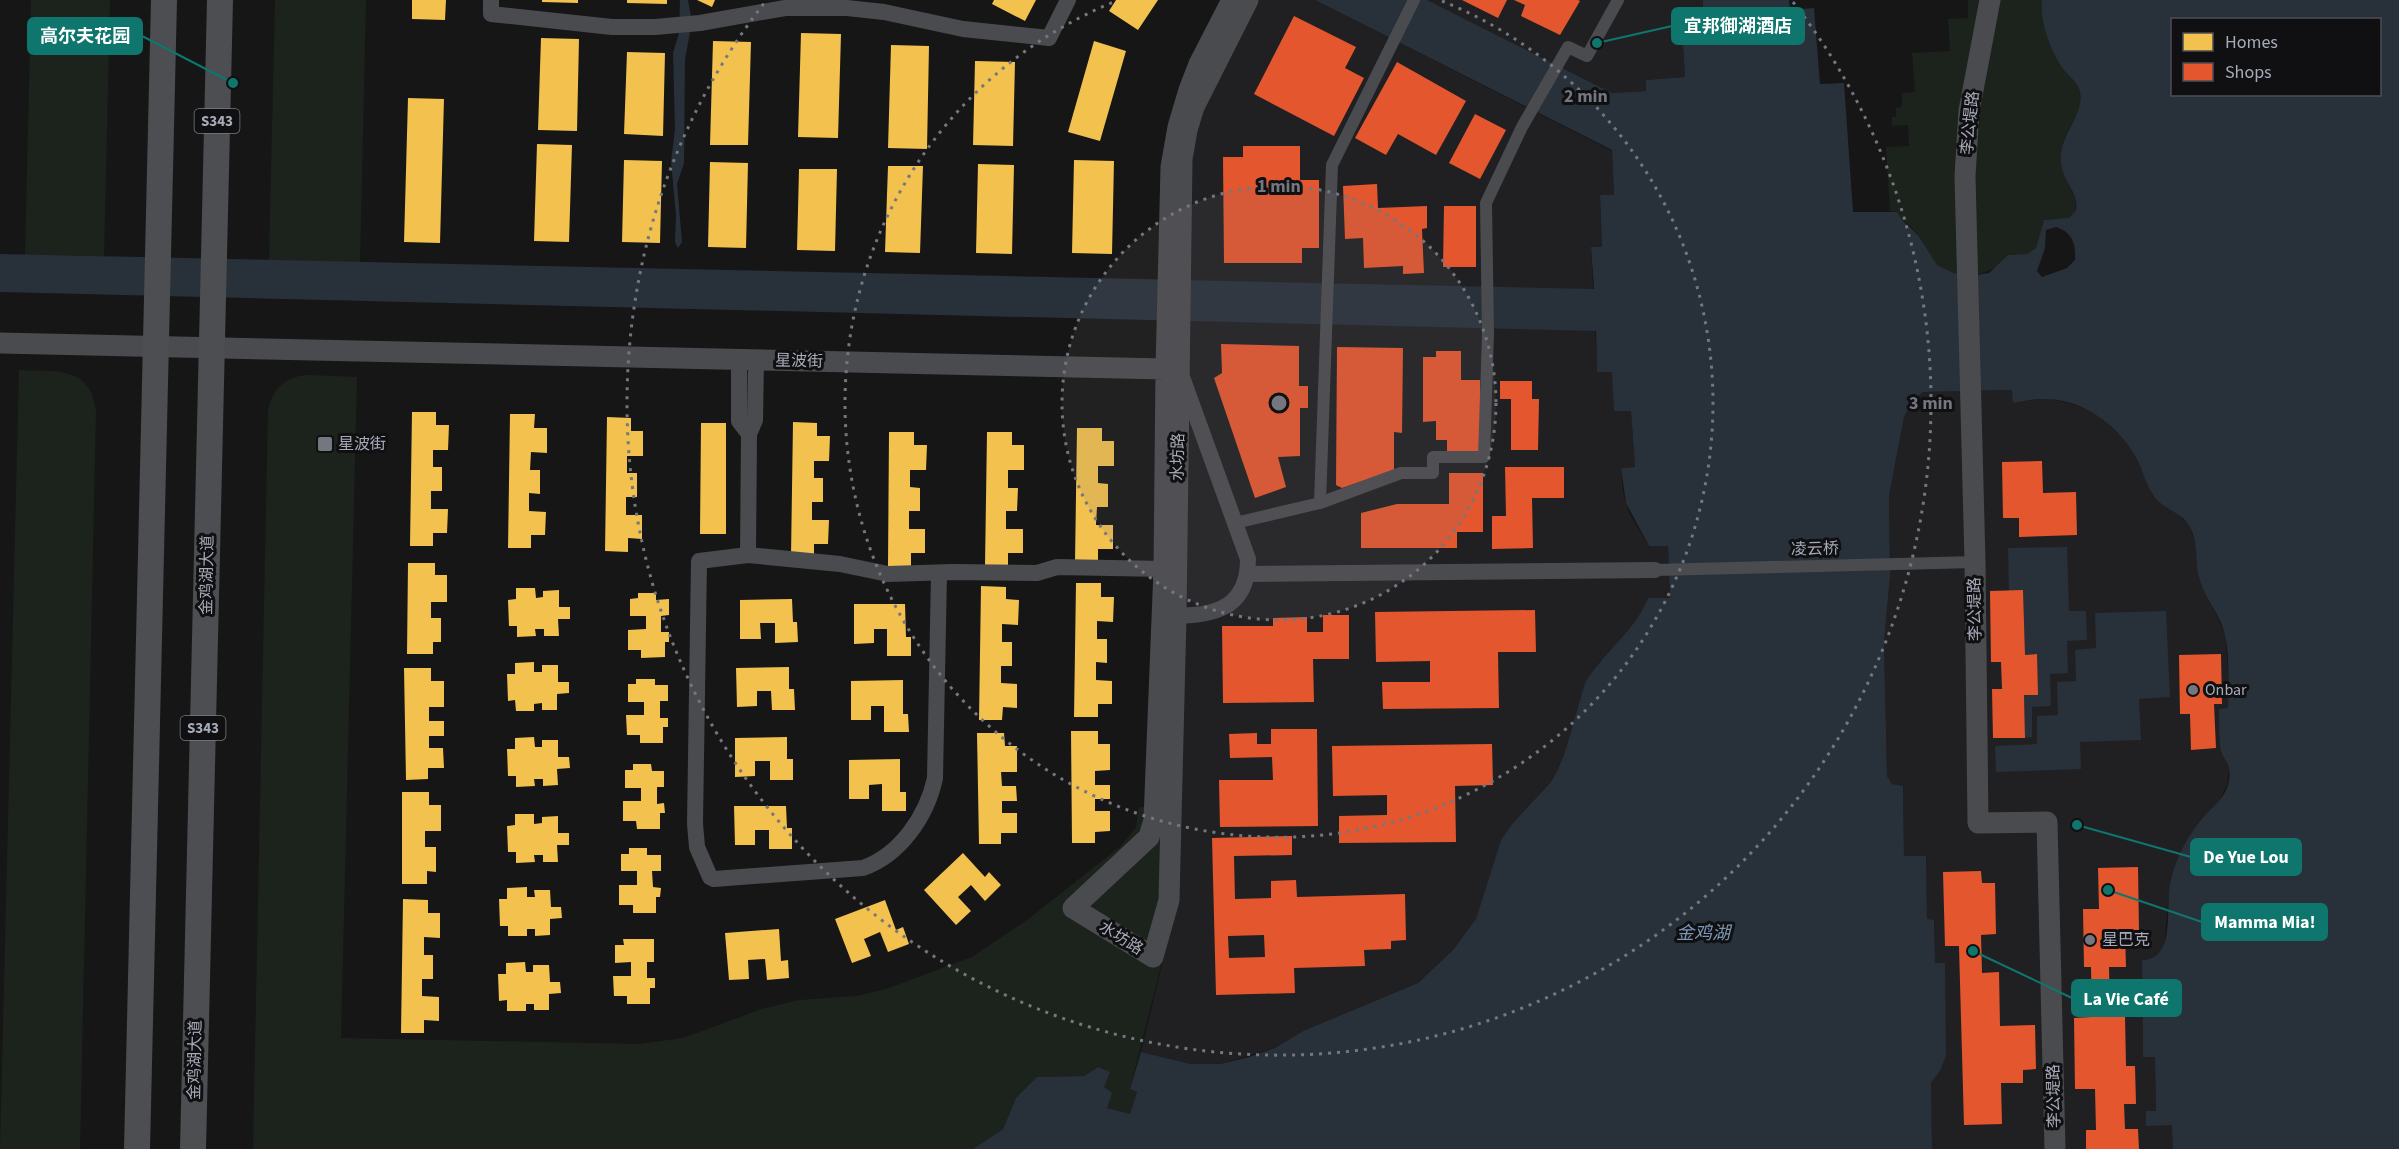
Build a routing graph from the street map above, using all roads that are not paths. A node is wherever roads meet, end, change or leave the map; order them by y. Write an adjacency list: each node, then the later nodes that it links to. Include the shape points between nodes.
1 (164, 0): 12 (main road)
2 (220, 0): 13 (main road, 金鸡湖大道 / S343)
3 (491, 0): 4 (street, via 491,15 612,27 700,23 785,8 848,8 963,29 1049,38)
4 (1068, 0)
5 (1232, 0): 10 (street, 水坊路, via 1199,64 1178,127 1171,167)
6 (1248, 0): 10 (street, 水坊路, via 1194,107 1187,130)
7 (1414, 0): 16 (street, via 1332,165)
8 (1618, 0): 16 (street, via 1587,56 1568,47 1522,127 1486,203 1488,334 1484,457 1433,457 1433,473 1401,473)
9 (1990, 0): 19 (street, 李公堤路, via 1969,111 1965,176)
10 (1174, 267): 15 (street, 水坊路)
11 (0, 343): 12 (street, 星波街)
12 (156, 347): 13 (street, 星波街); 25 (main road)
13 (212, 348): 14 (street, 星波街); 26 (main road, 金鸡湖大道 / S343)
14 (748, 360): 15 (street, 星波街); 18 (street, via 739,421 749,434)
15 (1172, 369): 17 (street); 20 (street, 水坊路); 24 (street, 水坊路)
16 (1320, 503): 17 (street)
17 (1234, 523): 23 (street, via 1248,559)
18 (748, 555): 22 (street, via 840,564 888,574); 22 (street, via 699,561 695,824 697,847 714,879 863,868 876,864 909,832 927,802 935,778)
19 (1975, 562): 21 (street, 凌云桥); 27 (street, 李公堤路, via 1978,823 2047,822)
20 (1164, 568): 22 (street, via 1057,567 1037,573); 24 (street, 水坊路)
21 (1655, 570): 23 (street)
22 (939, 573)
23 (1248, 574): 24 (street, via 1244,588 1222,609 1208,615)
24 (1169, 616): 24 (street, 水坊路, via 1152,832 1073,908 1153,957 1169,900)
25 (137, 1149)
26 (193, 1149)
27 (2055, 1149)

